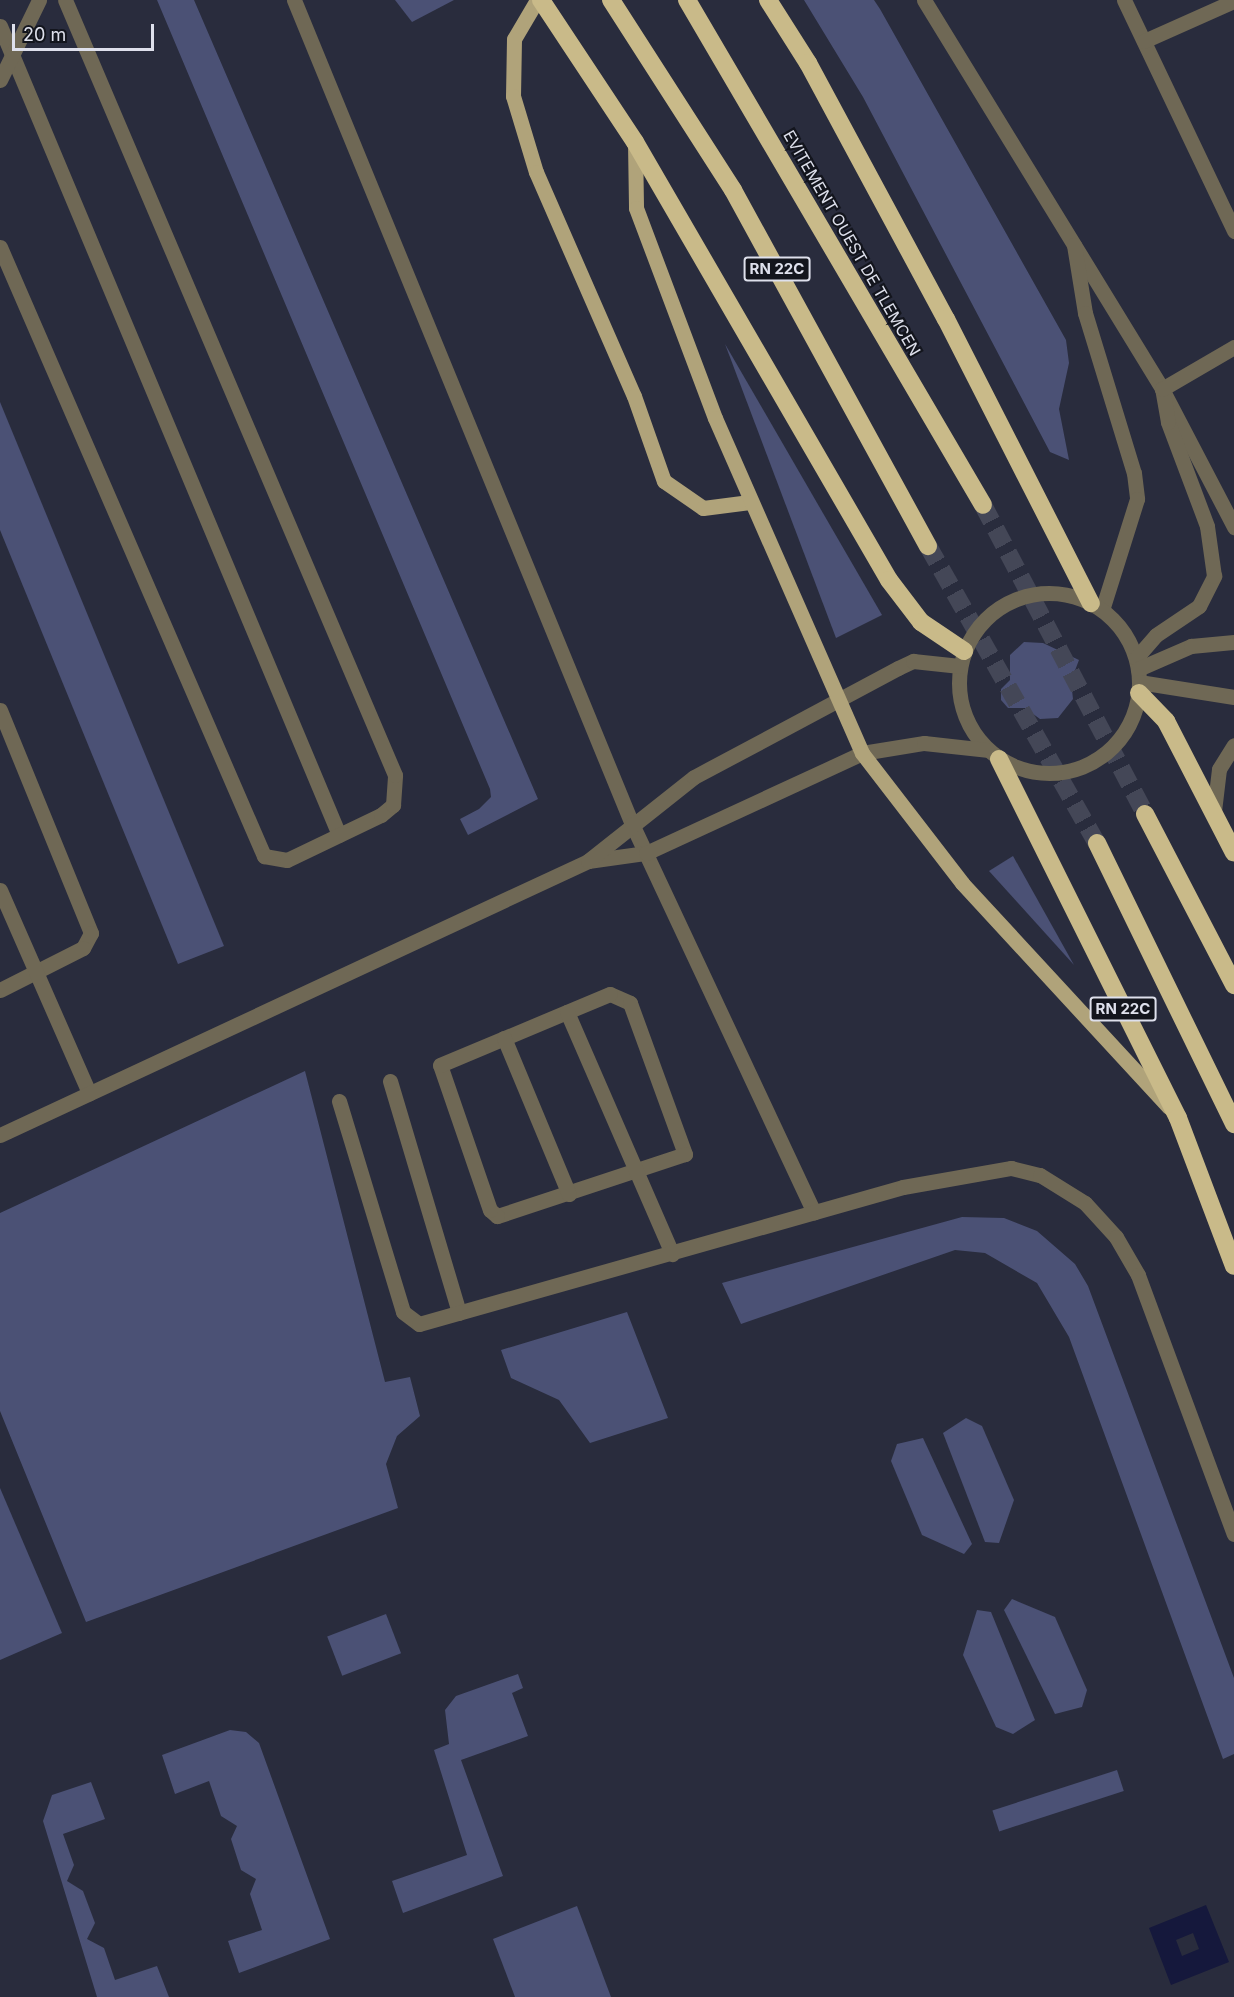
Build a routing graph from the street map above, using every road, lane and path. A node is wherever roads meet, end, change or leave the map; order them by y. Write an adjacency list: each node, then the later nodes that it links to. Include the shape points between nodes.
1 (39, 0): 13 (street)
2 (65, 0): 38 (street, via 395,775 393,805)
3 (294, 0): 37 (street)
4 (539, 0): 15 (highway); 21 (main road, via 514,39 513,96 536,172 634,396 664,481 703,508)
5 (611, 0): 24 (highway, RN 22C, via 733,190)
6 (687, 0): 22 (highway, EVITEMENT OUEST DE TLEMCEN / RN 22C)
7 (768, 0): 25 (highway, via 808,63)
8 (924, 0): 17 (street)
9 (1124, 0): 12 (street)
10 (1234, 1): 12 (street)
11 (0, 26): 13 (street)
12 (1144, 41): 16 (street)
13 (12, 50): 14 (street); 38 (street)
14 (0, 80)
15 (635, 142): 21 (main road, via 636,208); 27 (highway, via 889,580 921,622)
16 (1234, 231)
17 (1074, 239): 20 (street); 25 (street, via 1085,314 1134,472 1137,499)
18 (0, 247): 38 (street, via 258,846 264,856 287,860)
19 (1234, 347): 20 (street)
20 (1162, 389): 23 (street); 28 (street, via 1168,422 1207,526 1214,576 1199,606 1156,634)
21 (750, 502): 30 (main road)
22 (983, 505)
23 (1234, 527)
24 (928, 546)
25 (1097, 606): 27 (street, via 1047,593 1016,599 980,625); 28 (street, via 1129,640)
26 (1234, 642): 28 (street, via 1191,646)
27 (962, 659): 30 (street, via 913,661); 34 (street, via 963,712)
28 (1138, 675): 29 (street); 34 (street, via 1122,735 1087,765 1042,774); 35 (highway)
29 (1234, 697)
30 (836, 703): 33 (main road); 37 (street, via 694,777)
31 (0, 711): 44 (street, via 91,933 83,948)
32 (1234, 745): 35 (street, via 1219,770)
33 (862, 753): 34 (street, via 924,743); 40 (street); 52 (main road, via 962,883)
34 (993, 754): 52 (highway, RN 22C)
35 (1214, 811): 41 (highway)
36 (1145, 814): 45 (highway)
37 (632, 824): 40 (street); 42 (street)
38 (339, 835)
39 (1097, 843): 53 (highway, RN 22C)
40 (646, 853): 42 (street); 57 (street)
41 (1234, 853)
42 (588, 861): 50 (street)
43 (0, 890): 44 (street)
44 (34, 972): 46 (street); 50 (street)
45 (1234, 985)
46 (0, 990)
47 (567, 1012): 48 (street); 55 (street); 55 (street, via 610,994 630,1003 687,1149 682,1157)
48 (504, 1038): 56 (street); 56 (street, via 445,1061 438,1069 490,1210 502,1217)
49 (390, 1081): 60 (street)
50 (89, 1093): 54 (street)
51 (339, 1101): 60 (street, via 403,1312 419,1324)
52 (1178, 1118): 59 (highway, RN 22C)
53 (1234, 1124)
54 (0, 1135)
55 (636, 1172): 56 (street); 58 (street)
56 (569, 1194)
57 (814, 1212): 58 (street); 61 (street, via 903,1187 1011,1168 1069,1190 1116,1237 1138,1275)
58 (672, 1254): 60 (street)
59 (1234, 1266)
60 (459, 1313)
61 (1234, 1534)

